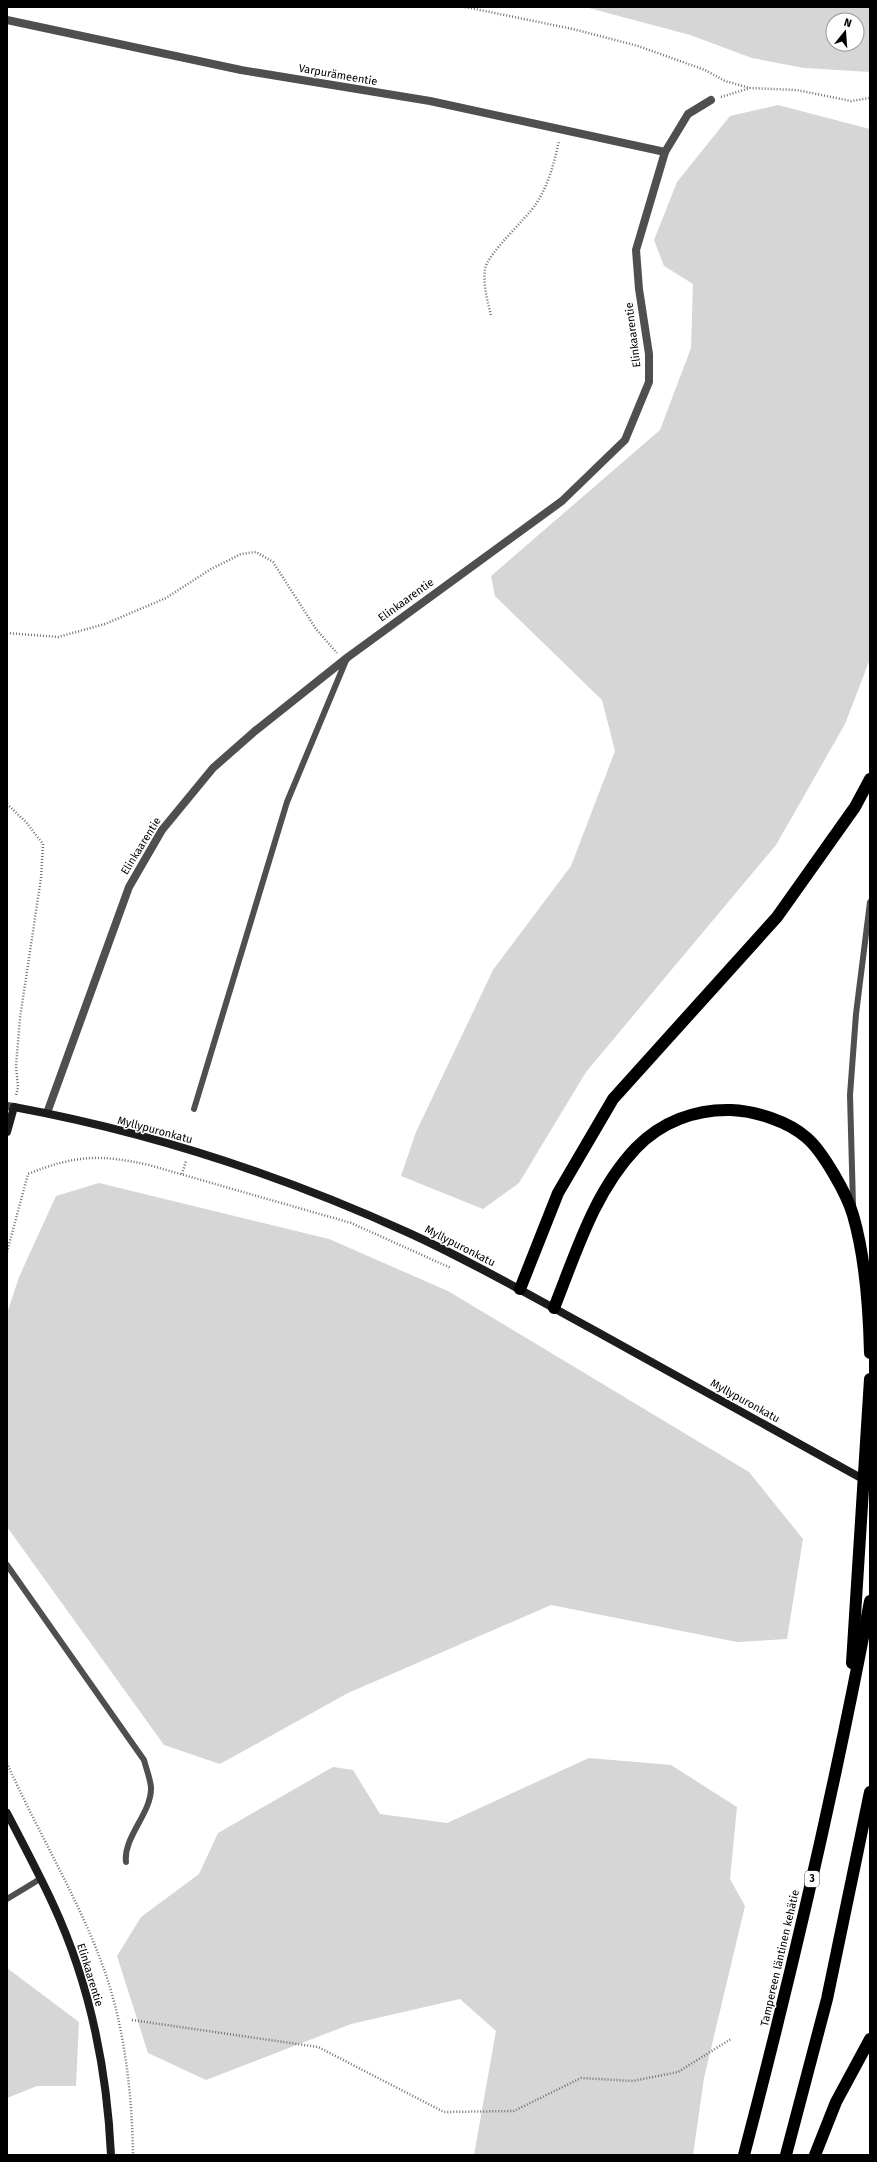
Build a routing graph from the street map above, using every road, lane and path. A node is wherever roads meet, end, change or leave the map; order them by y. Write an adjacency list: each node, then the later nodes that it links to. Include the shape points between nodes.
1 (465, 7): 3 (path, via 573,29 638,46 705,70 725,81)
2 (7, 20): 6 (street, Varpurämeentie, via 241,70 430,101)
3 (750, 88): 4 (path, via 797,90 851,101); 5 (path)
4 (870, 98)
5 (711, 100): 7 (street, Elinkaarentie, via 688,114)
6 (561, 128): 7 (street, Varpurämeentie); 8 (path, via 552,175 536,204 486,267 486,295)
7 (666, 152): 10 (street, Elinkaarentie, via 636,250 649,354 649,382 626,440 562,501)
8 (491, 314)
9 (7, 633): 10 (path, via 58,637 104,624 166,598 211,569 241,554 256,552 273,562 316,629)
10 (346, 659): 15 (lane, via 287,802); 16 (street, Elinkaarentie, via 261,726 213,768 162,830 129,887)
11 (870, 779): 21 (highway, via 855,808 777,916 613,1098 558,1194)
12 (7, 804): 14 (path, via 26,822 43,844 41,878 20,1018 16,1066 18,1088)
13 (870, 902): 18 (lane, via 856,1014 850,1095)
14 (10, 1106): 16 (street, Myllypuronkatu); 17 (street)
15 (194, 1109)
16 (47, 1113): 21 (street, Myllypuronkatu, via 188,1150 332,1200 411,1233)
17 (7, 1132)
18 (853, 1214): 22 (highway, via 837,1178 807,1138 785,1124 737,1110 712,1110 685,1116 659,1128 617,1170 597,1204); 23 (highway, via 869,1315)
19 (7, 1252): 20 (path, via 28,1174 60,1162 84,1157 127,1160 149,1165 351,1223)
20 (452, 1269)
21 (520, 1289): 22 (street, Myllypuronkatu)
22 (554, 1308): 25 (street, Myllypuronkatu)
23 (870, 1352)
24 (870, 1379): 28 (highway)
25 (870, 1483)
26 (7, 1565): 31 (lane, via 144,1760 151,1788 144,1814 125,1852)
27 (870, 1601): 28 (highway, Tampereen läntinen kehätie / 3)
28 (849, 1715): 38 (highway, Tampereen läntinen kehätie / 3, via 787,1991)
29 (870, 1792): 39 (highway, via 827,1999)
30 (7, 1812): 32 (street, Elinkaarentie)
31 (126, 1862)
32 (40, 1879): 33 (lane); 37 (street, Elinkaarentie, via 69,1944 100,2049)
33 (7, 1899)
34 (132, 2020): 35 (path, via 318,2047 444,2112 514,2111 581,2078 633,2081 678,2072)
35 (731, 2039)
36 (870, 2039): 40 (highway, via 836,2102)
37 (111, 2155)
38 (744, 2155)
39 (786, 2155)
40 (815, 2155)

